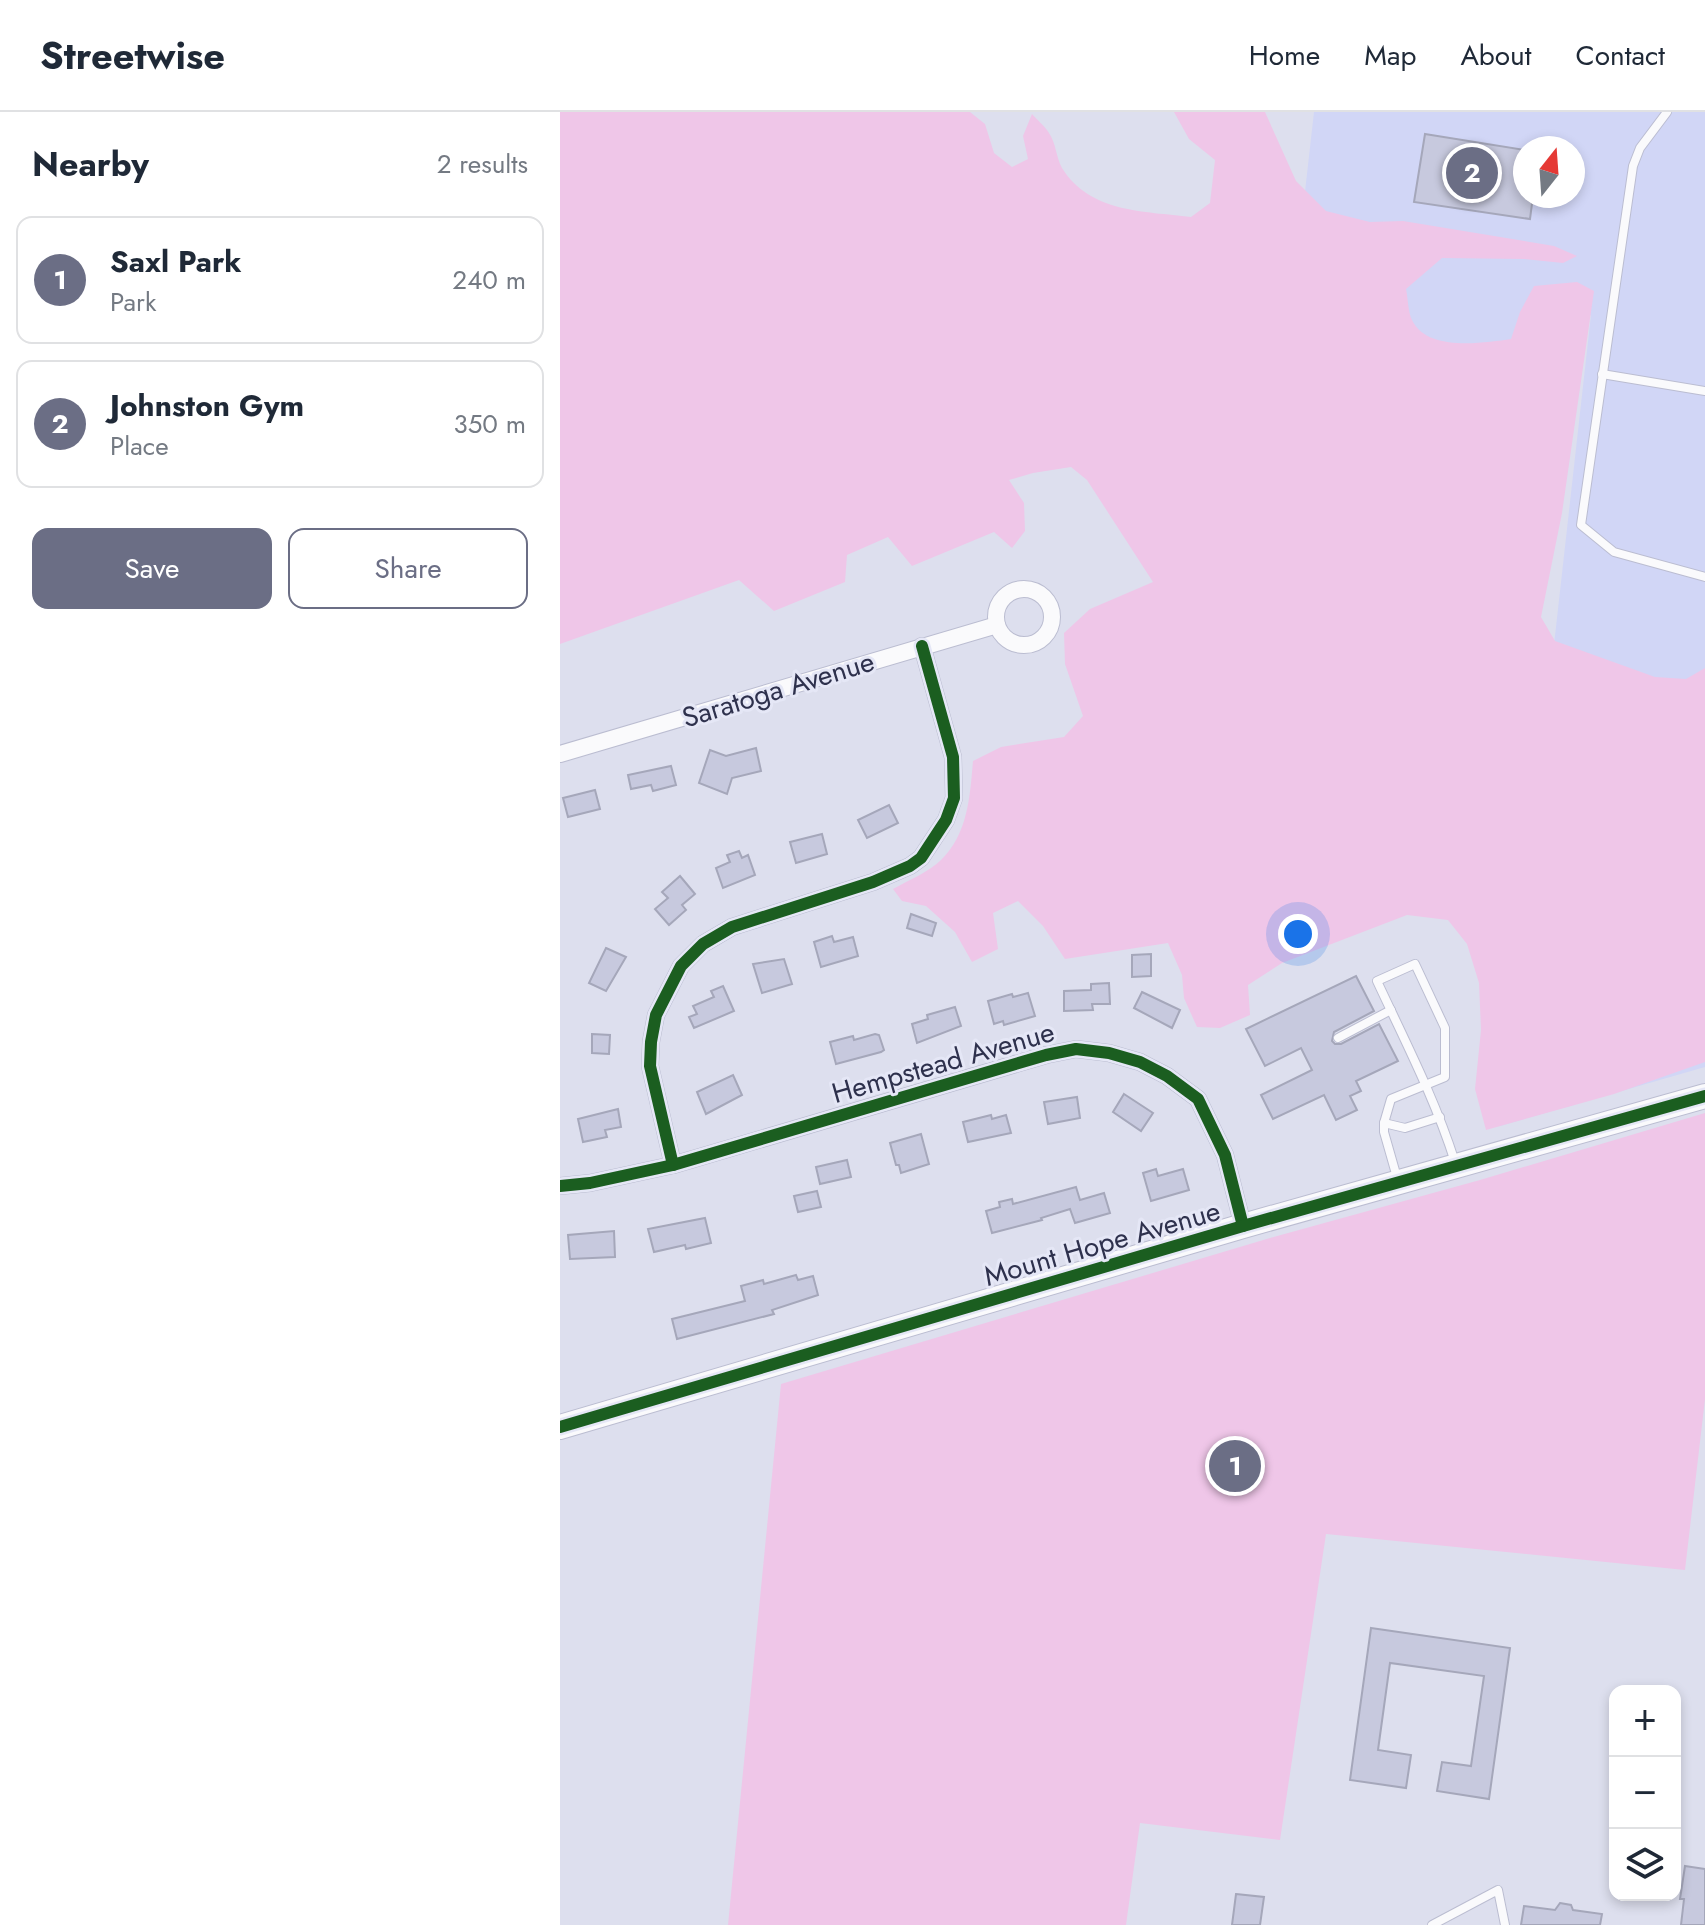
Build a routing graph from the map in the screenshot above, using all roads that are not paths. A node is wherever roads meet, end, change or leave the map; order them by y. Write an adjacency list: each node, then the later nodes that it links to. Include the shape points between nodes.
1 (1667, 112): 2 (lane, via 1633,166)
2 (1602, 374): 3 (lane); 4 (lane, via 1581,525 1614,552)
3 (1705, 391)
4 (1705, 577)
5 (997, 625): 6 (street, Saratoga Avenue)
6 (922, 646): 7 (street, Saratoga Avenue); 14 (street, via 953,757 954,798 946,820 910,866 732,927 703,944 681,966 656,1015 650,1066)
7 (560, 754)
8 (1391, 1010): 9 (lane); 10 (lane); 10 (lane, via 1377,981 1415,964 1445,1028 1445,1077)
9 (1338, 1038)
10 (1426, 1084): 12 (lane); 13 (lane, via 1391,1099)
11 (1705, 1096): 15 (street, Mount Hope Avenue)
12 (1440, 1117): 13 (lane, via 1405,1128); 15 (lane)
13 (1384, 1123): 16 (lane)
14 (673, 1165): 17 (street, Hempstead Avenue); 18 (street, Hempstead Avenue, via 1076,1049 1140,1062 1198,1099 1225,1155)
15 (1456, 1166): 16 (street, Mount Hope Avenue)
16 (1398, 1183): 18 (street, Mount Hope Avenue)
17 (560, 1186)
18 (1243, 1226): 19 (street, Mount Hope Avenue)
19 (560, 1427)
20 (1432, 1925): 21 (lane, via 1498,1890)
21 (1505, 1925)

